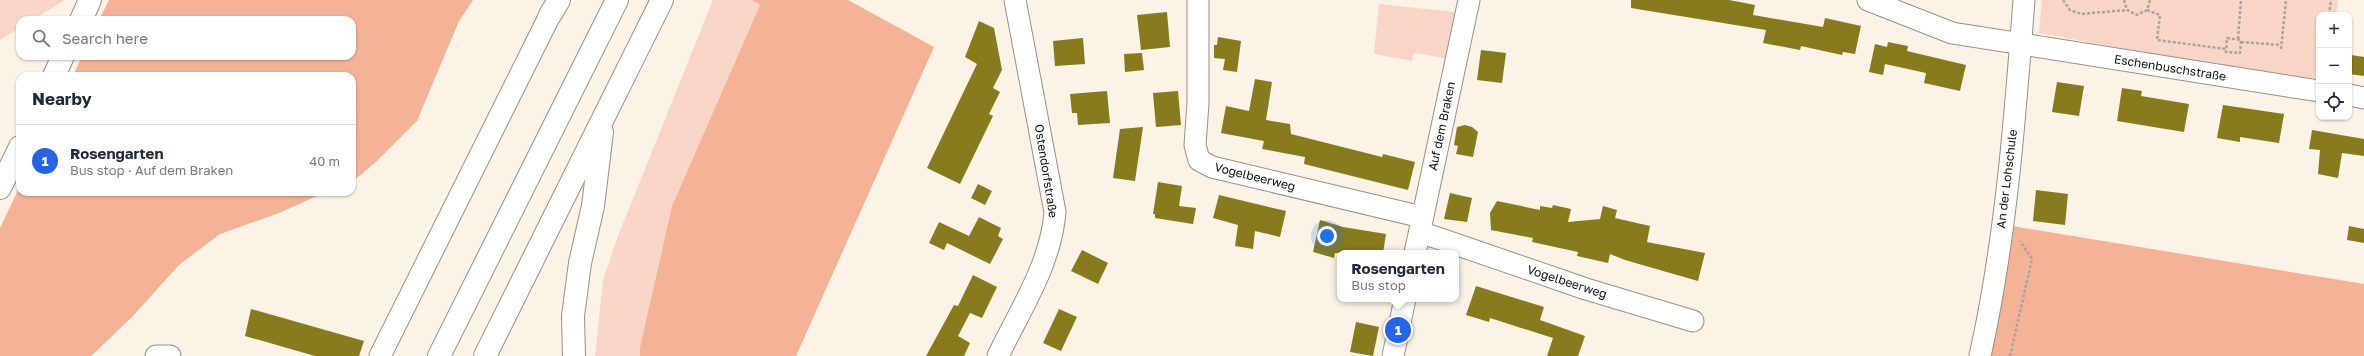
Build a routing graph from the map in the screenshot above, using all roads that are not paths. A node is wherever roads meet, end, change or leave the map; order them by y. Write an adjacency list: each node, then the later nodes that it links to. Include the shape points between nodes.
1 (90, 0): 10 (main road)
2 (617, 0): 28 (main road)
3 (662, 0): 17 (main road)
4 (1015, 0): 24 (street, Ostendorfstraße, via 1055,212 1053,236)
5 (1198, 0): 20 (street, Vogelbeerweg, via 1196,145 1199,160 1212,167)
6 (1469, 0): 20 (street, Auf dem Braken)
7 (1868, 0): 11 (street, Eschenbuschstraße, via 1952,32)
8 (2024, 0): 11 (street, An der Lohschule)
9 (554, 8): 27 (street)
10 (83, 16)
11 (2021, 44): 14 (street, Eschenbuschstraße); 32 (street, An der Lohschule, via 2004,215)
12 (61, 60): 13 (main road)
13 (56, 72)
14 (2316, 91)
15 (2352, 96): 16 (street)
16 (2364, 98)
17 (604, 115): 29 (main road); 30 (main road, via 593,206 580,263 573,316)
18 (16, 155): 19 (main road)
19 (0, 188)
20 (1421, 225): 21 (street, Auf dem Braken); 23 (street, Vogelbeerweg, via 1586,289)
21 (1416, 250)
22 (1404, 302): 31 (street)
23 (1693, 321)
24 (1004, 354)
25 (156, 356): 26 (street)
26 (170, 356)
27 (380, 356)
28 (439, 356)
29 (485, 356)
30 (574, 356)
31 (1393, 356)
32 (1980, 356)

